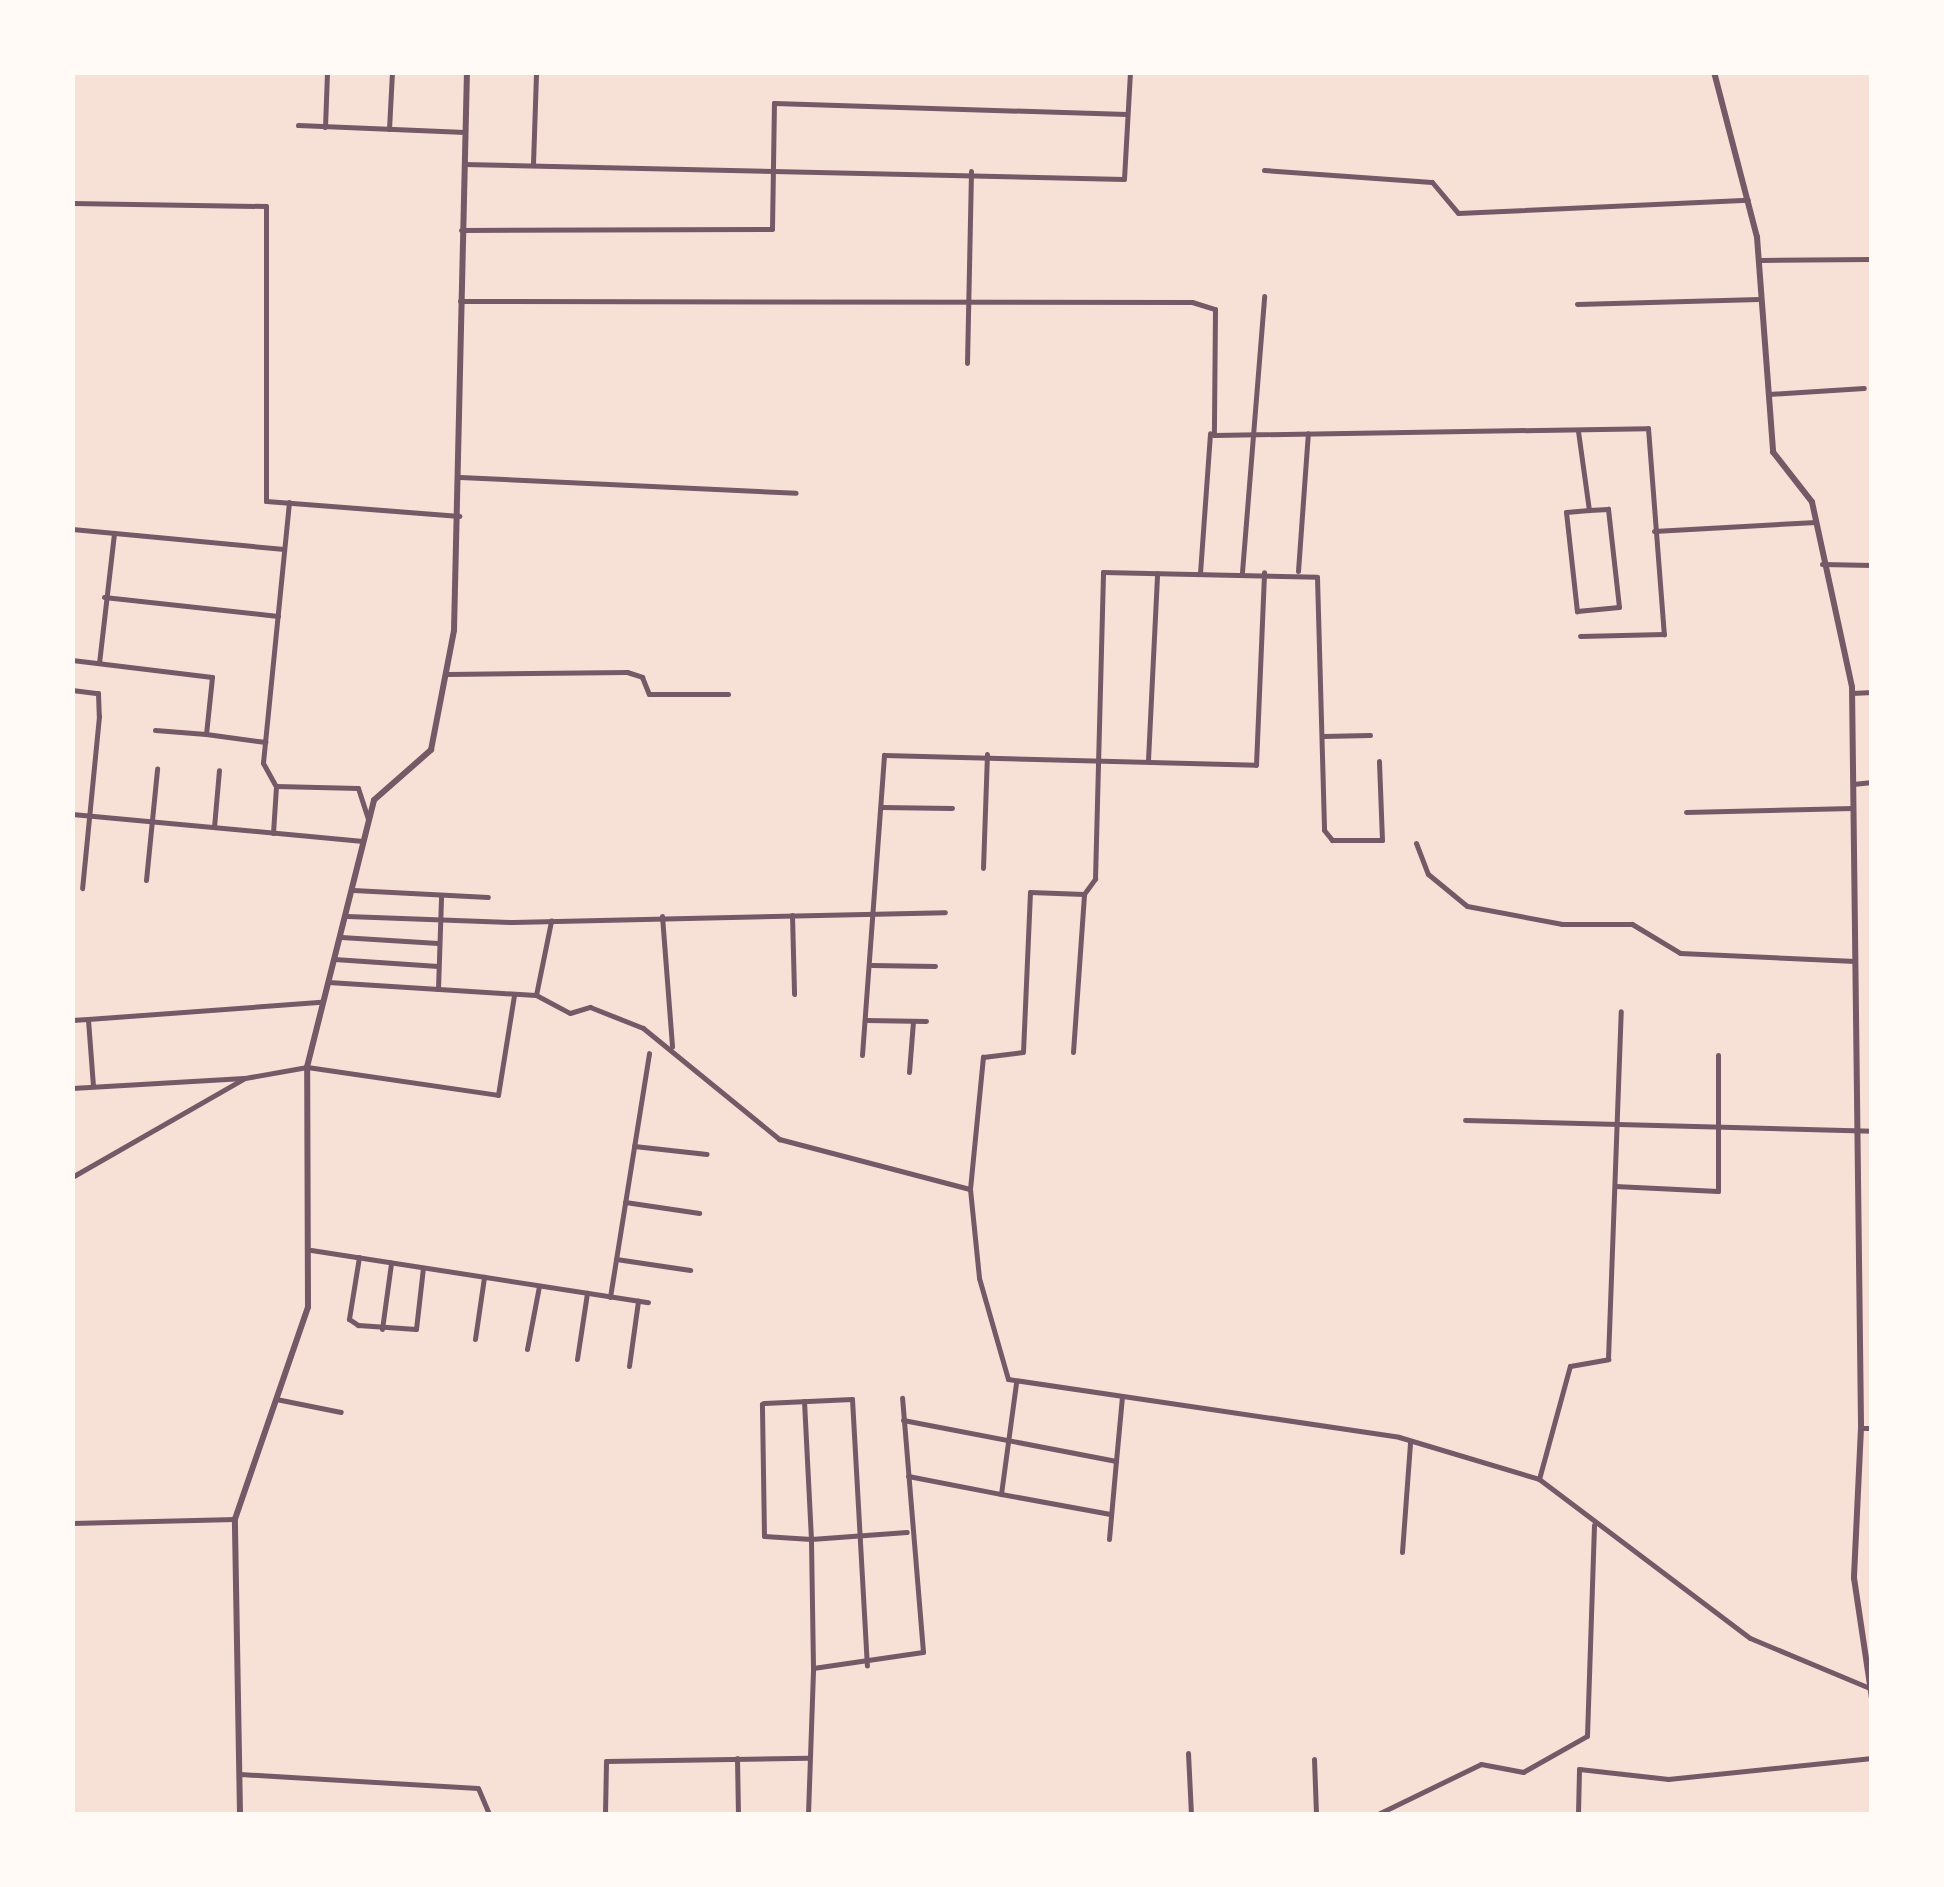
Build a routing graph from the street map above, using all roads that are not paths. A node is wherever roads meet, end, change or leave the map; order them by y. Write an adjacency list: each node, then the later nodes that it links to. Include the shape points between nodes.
1 (327, 72): 9 (street)
2 (392, 72): 10 (street)
3 (467, 72): 11 (street)
4 (536, 72): 14 (street)
5 (1130, 72): 7 (street)
6 (1714, 72): 17 (street)
7 (1127, 114): 13 (street, via 774,103); 16 (street, via 1124,178)
8 (298, 126): 9 (street)
9 (325, 126): 10 (street)
10 (390, 129): 11 (street)
11 (465, 132): 12 (street)
12 (464, 164): 14 (street); 19 (street)
13 (771, 164): 14 (street); 16 (street); 19 (street, via 772,229)
14 (533, 165)
15 (1264, 170): 17 (street, via 1432,182 1458,213)
16 (971, 172): 22 (street)
17 (1748, 200): 21 (street)
18 (72, 203): 36 (street, via 266,206 266,501)
19 (462, 230): 25 (street)
20 (1872, 259): 21 (street)
21 (1756, 260): 24 (street)
22 (970, 296): 25 (street); 27 (street); 32 (street, via 1212,306)
23 (1264, 296): 33 (street)
24 (1760, 299): 26 (street); 29 (street)
25 (459, 301): 34 (street)
26 (1577, 304)
27 (967, 363)
28 (1864, 388): 29 (street)
29 (1766, 394): 39 (street, via 1772,452 1799,479)
30 (1578, 430): 31 (street); 37 (street); 41 (street, via 1648,428)
31 (1308, 433): 33 (street); 46 (street)
32 (1210, 434): 33 (street); 50 (street)
33 (1252, 437): 47 (street)
34 (460, 477): 35 (street); 38 (street)
35 (796, 493)
36 (288, 502): 38 (street); 43 (street)
37 (1589, 510): 37 (street, via 1566,512 1577,611 1619,607 1608,509)
38 (459, 516): 56 (street)
39 (1816, 522): 41 (street); 44 (street)
40 (72, 529): 42 (street)
41 (1653, 531): 53 (street, via 1664,634)
42 (114, 533): 43 (street); 51 (street)
43 (284, 549): 52 (street)
44 (1822, 564): 45 (street); 59 (street)
45 (1872, 565)
46 (1298, 571): 48 (street); 64 (street, via 1317,577)
47 (1242, 572): 48 (street); 50 (street)
48 (1264, 572): 68 (street, via 1260,762)
49 (1157, 573): 50 (street); 67 (street, via 1103,572); 68 (street)
50 (1200, 573)
51 (104, 598): 52 (street); 55 (street)
52 (278, 616): 65 (street)
53 (1580, 636)
54 (72, 660): 55 (street)
55 (100, 663): 62 (street, via 212,677)
56 (448, 674): 60 (street, via 627,672 642,677 649,694); 81 (street, via 424,762 382,788)
57 (72, 690): 80 (street, via 98,693)
58 (1872, 692): 59 (street)
59 (1852, 693): 73 (street)
60 (728, 694)
61 (155, 730): 62 (street)
62 (206, 734): 65 (street)
63 (1370, 735): 64 (street)
64 (1323, 736): 69 (street, via 1324,830 1332,840 1382,840)
65 (266, 742): 74 (street, via 263,763)
66 (987, 754): 67 (street); 75 (street, via 884,755); 87 (street)
67 (1096, 759): 68 (street); 91 (street, via 1095,878)
68 (1148, 760)
69 (1378, 761)
70 (157, 769): 82 (street)
71 (219, 770): 83 (street)
72 (1872, 782): 73 (street)
73 (1854, 784): 77 (street)
74 (276, 786): 81 (street, via 358,788); 84 (street)
75 (881, 807): 76 (street); 94 (street)
76 (952, 808)
77 (1853, 808): 78 (street); 104 (street)
78 (1686, 812)
79 (72, 814): 80 (street)
80 (91, 816): 82 (street); 89 (street)
81 (368, 819): 85 (street)
82 (152, 822): 83 (street); 88 (street)
83 (214, 827): 84 (street)
84 (273, 833): 85 (street)
85 (363, 840): 90 (street)
86 (1416, 844): 104 (street, via 1428,874 1468,906 1562,924 1632,924 1680,953)
87 (984, 868)
88 (146, 880)
89 (82, 888)
90 (353, 890): 92 (street); 97 (street)
91 (1084, 894): 121 (street); 139 (street, via 1030,892 1023,1052 983,1056)
92 (441, 896): 93 (street); 99 (street)
93 (488, 897)
94 (875, 911): 95 (street); 96 (street); 105 (street)
95 (945, 912)
96 (792, 915): 98 (street); 111 (street)
97 (347, 916): 99 (street); 101 (street)
98 (662, 916): 100 (street); 120 (street)
99 (439, 919): 100 (street); 102 (street)
100 (551, 920): 112 (street)
101 (342, 937): 102 (street); 103 (street)
102 (438, 943): 106 (street)
103 (334, 959): 106 (street); 108 (street)
104 (1854, 961): 133 (street)
105 (872, 965): 107 (street); 117 (street)
106 (438, 966): 109 (street)
107 (935, 966)
108 (328, 982): 109 (street); 113 (street)
109 (438, 989): 110 (street)
110 (514, 994): 112 (street); 125 (street, via 498,1095)
111 (794, 994)
112 (536, 995): 120 (street, via 570,1013 590,1008 628,1022)
113 (320, 1002): 115 (street); 125 (street)
114 (1621, 1011): 131 (street)
115 (88, 1018): 116 (street); 128 (street)
116 (72, 1020)
117 (866, 1020): 118 (street); 124 (street)
118 (913, 1021): 119 (street); 126 (street)
119 (926, 1021)
120 (672, 1050): 139 (street, via 779,1139)
121 (1073, 1052)
122 (649, 1054): 135 (street)
123 (1718, 1055): 132 (street)
124 (862, 1056)
125 (308, 1067): 127 (street); 142 (street)
126 (909, 1072)
127 (245, 1078): 128 (street); 137 (street)
128 (92, 1086): 129 (street)
129 (72, 1088)
130 (1465, 1120): 131 (street)
131 (1618, 1123): 132 (street); 138 (street)
132 (1718, 1127): 133 (street); 138 (street, via 1718,1191)
133 (1856, 1132): 134 (street); 145 (street)
134 (1872, 1132)
135 (634, 1146): 136 (street); 140 (street)
136 (708, 1154)
137 (72, 1177)
138 (1616, 1186): 174 (street, via 1608,1359 1570,1366)
139 (970, 1189): 161 (street, via 999,1370)
140 (625, 1202): 141 (street); 144 (street)
141 (699, 1213)
142 (312, 1250): 143 (street); 163 (street, via 308,1307)
143 (359, 1258): 147 (street); 156 (street, via 350,1319)
144 (616, 1259): 149 (street); 153 (street)
145 (1858, 1260): 146 (street); 168 (street)
146 (1872, 1260)
147 (391, 1263): 148 (street); 156 (street)
148 (423, 1268): 150 (street); 156 (street, via 416,1329)
149 (690, 1270)
150 (484, 1277): 151 (street); 157 (street)
151 (539, 1286): 152 (street); 158 (street)
152 (587, 1294): 153 (street); 159 (street)
153 (610, 1297): 154 (street)
154 (638, 1301): 155 (street); 160 (street)
155 (648, 1302)
156 (382, 1329)
157 (474, 1339)
158 (527, 1350)
159 (577, 1358)
160 (629, 1366)
161 (1016, 1383): 162 (street); 170 (street)
162 (1122, 1396): 171 (street); 172 (street)
163 (274, 1398): 166 (street); 177 (street)
164 (902, 1398): 167 (street)
165 (804, 1401): 181 (street, via 852,1398); 182 (street); 182 (street, via 761,1406 764,1536)
166 (341, 1412)
167 (904, 1420): 170 (street); 173 (street)
168 (1861, 1428): 169 (street); 187 (street, via 1854,1578)
169 (1872, 1428)
170 (1006, 1439): 172 (street); 175 (street)
171 (1410, 1442): 174 (street); 184 (street)
172 (1116, 1461): 176 (street)
173 (908, 1476): 175 (street); 185 (street, via 923,1652)
174 (1539, 1479): 179 (street)
175 (1001, 1494): 176 (street)
176 (1110, 1514): 183 (street)
177 (235, 1519): 178 (street); 194 (street)
178 (72, 1523)
179 (1594, 1525): 187 (street, via 1750,1638); 202 (street, via 1587,1736 1523,1772 1481,1764)
180 (907, 1532): 181 (street)
181 (860, 1536): 182 (street); 185 (street)
182 (812, 1539): 186 (street)
183 (1109, 1539)
184 (1402, 1552)
185 (867, 1666): 186 (street)
186 (813, 1668): 191 (street)
187 (1867, 1687): 188 (street)
188 (1872, 1698)
189 (1188, 1753): 200 (street)
190 (737, 1758): 191 (street); 197 (street, via 606,1761); 198 (street)
191 (808, 1758): 199 (street)
192 (1872, 1758): 203 (street, via 1668,1779 1579,1770)
193 (1314, 1760): 201 (street)
194 (240, 1774): 195 (street); 196 (street, via 478,1788)
195 (240, 1814)
196 (489, 1814)
197 (605, 1814)
198 (738, 1814)
199 (808, 1814)
200 (1191, 1814)
201 (1316, 1814)
202 (1378, 1814)
203 (1578, 1814)

